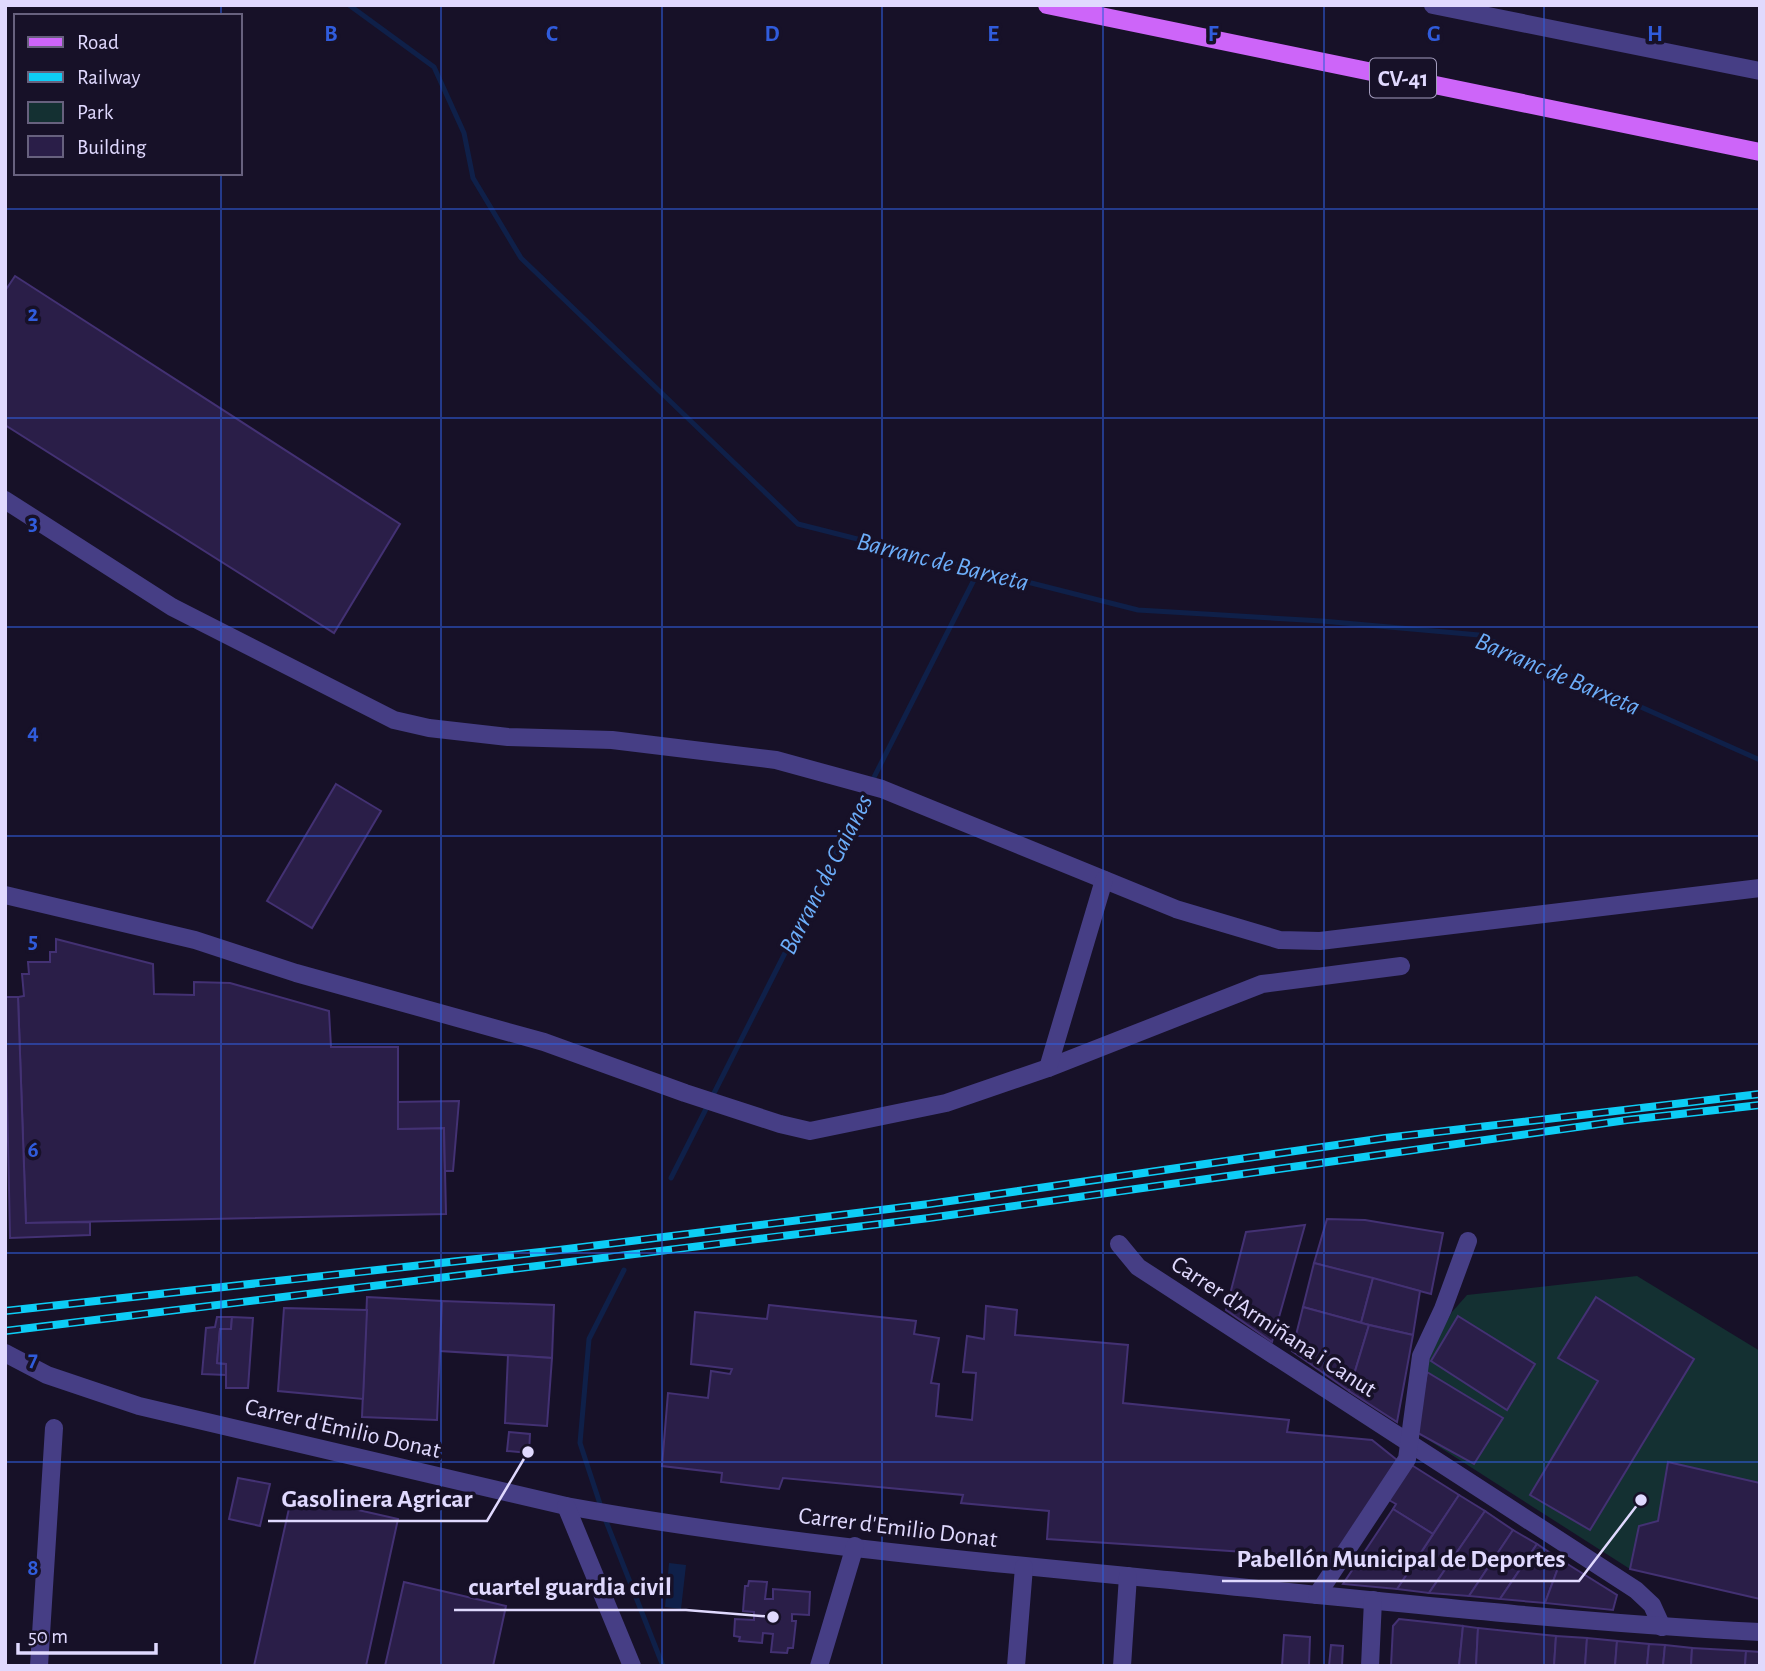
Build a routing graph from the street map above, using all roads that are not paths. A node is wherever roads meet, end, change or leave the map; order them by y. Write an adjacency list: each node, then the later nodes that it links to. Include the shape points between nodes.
1 (1046, 5): 4 (main road, CV-41)
2 (1433, 5): 3 (street)
3 (1760, 71)
4 (1760, 152)
5 (5, 500): 6 (street, via 172,607 394,720 508,737 612,740 776,760 882,789)
6 (1104, 880): 7 (street, via 1176,909 1280,940 1320,941); 10 (street)
7 (1760, 888)
8 (5, 895): 10 (street, via 195,940 544,1042 685,1093 810,1131 946,1103)
9 (1401, 966): 10 (street, via 1262,984)
10 (1048, 1068)
11 (1468, 1241): 15 (street, Carrer d'Armiñana i Canut, via 1421,1356)
12 (1119, 1244): 15 (street, Carrer d'Armiñana i Canut, via 1138,1267)
13 (5, 1353): 16 (street, Carrer d'Emilio Donat, via 47,1375 139,1406)
14 (54, 1428): 24 (street)
15 (1407, 1443): 20 (street, Carrer d'Armiñana i Canut, via 1407,1459); 22 (street, Carrer d'Armiñana i Canut, via 1636,1590 1652,1605)
16 (566, 1506): 17 (street, Carrer d'Emilio Donat, via 634,1519); 25 (street)
17 (855, 1546): 18 (street, Carrer d'Emilio Donat); 26 (street)
18 (1024, 1567): 19 (street, Carrer d'Emilio Donat); 27 (street)
19 (1128, 1576): 20 (street, Carrer d'Emilio Donat); 28 (street)
20 (1317, 1595): 21 (street, Carrer d'Emilio Donat)
21 (1373, 1600): 22 (street, Carrer d'Emilio Donat); 29 (street)
22 (1662, 1627): 23 (street, Carrer d'Emilio Donat)
23 (1760, 1632)
24 (39, 1666)
25 (632, 1666)
26 (819, 1666)
27 (1016, 1666)
28 (1122, 1666)
29 (1370, 1666)

